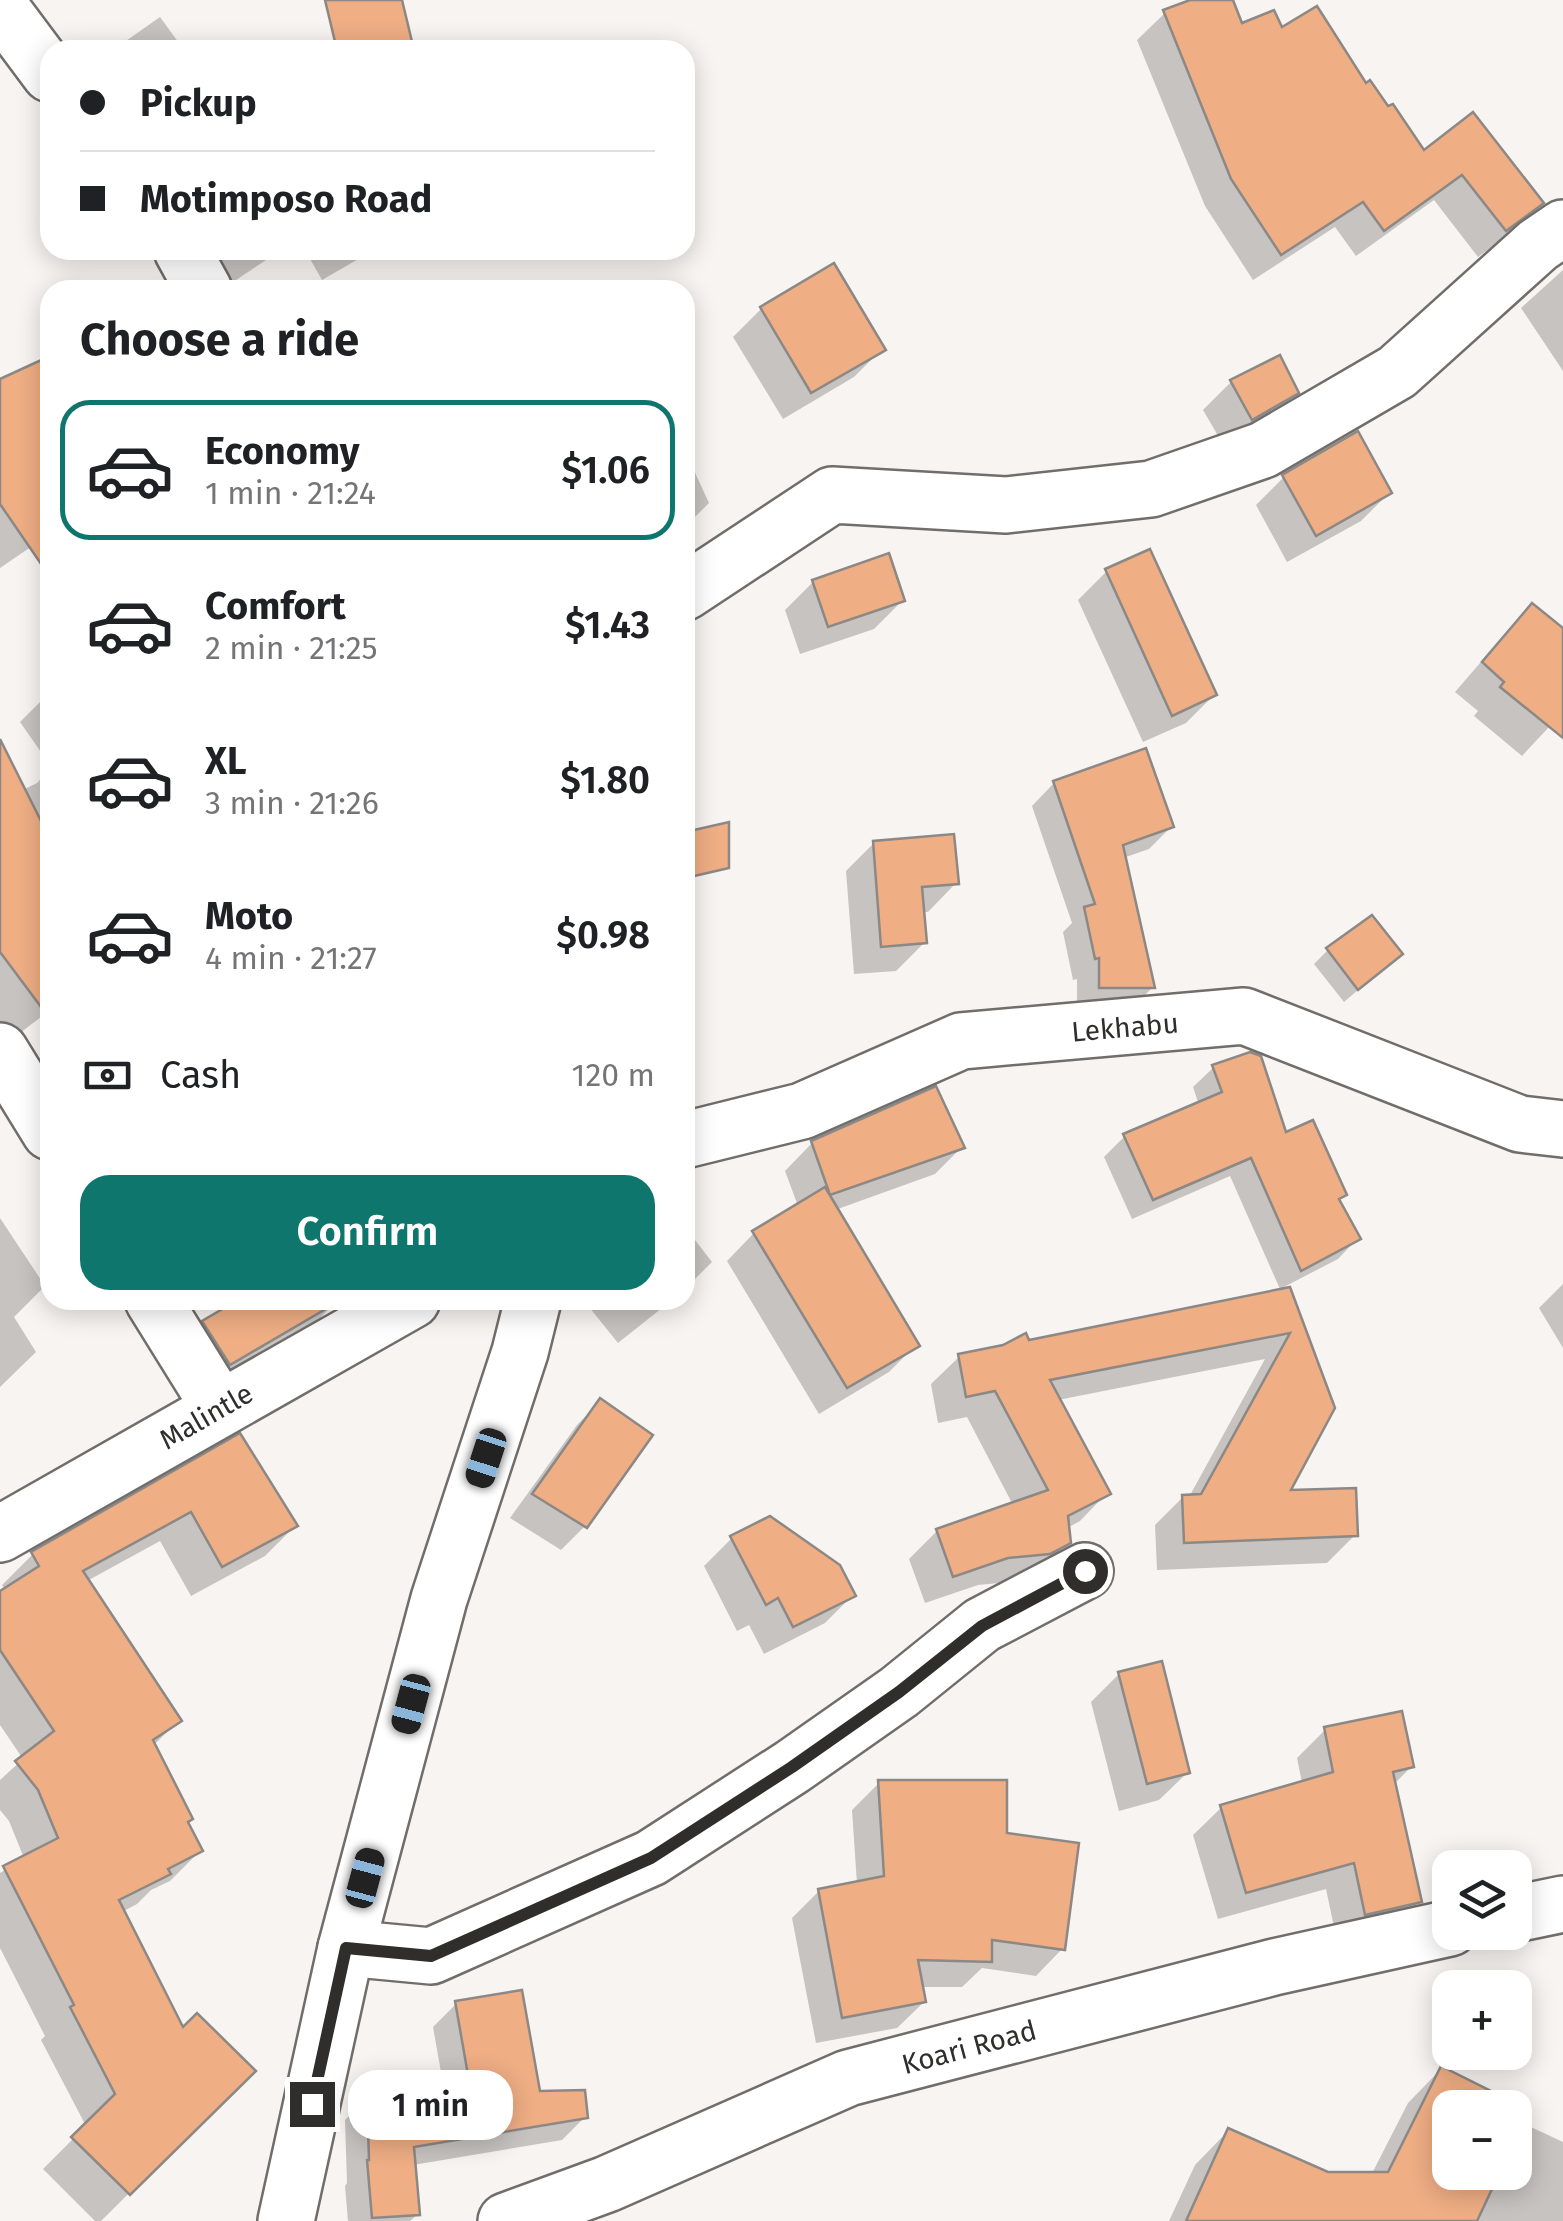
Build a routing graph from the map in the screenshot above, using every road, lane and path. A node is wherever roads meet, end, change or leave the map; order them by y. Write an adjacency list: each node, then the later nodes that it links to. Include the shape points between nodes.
1 (0, 8): 2 (street)
2 (40, 61)
3 (1563, 228): 4 (street, via 1397,372 1264,450 1151,489 1024,503 832,495)
4 (695, 585)
5 (0, 1050): 6 (street)
6 (40, 1116)
7 (1563, 1129): 8 (street, Lekhabu, via 1520,1124 1244,1016 961,1041 802,1111)
8 (695, 1138)
9 (159, 1310): 12 (street)
10 (394, 1310): 12 (street, Malintle)
11 (530, 1310): 18 (street, via 439,1599)
12 (220, 1408): 13 (street, Malintle)
13 (0, 1534)
14 (1085, 1571): 18 (street, via 982,1626 792,1767 651,1858 431,1956)
15 (1563, 1904): 16 (street)
16 (1532, 1910)
17 (1432, 1932): 20 (street, Koari Road, via 848,2078)
18 (346, 1948): 19 (street)
19 (286, 2221)
20 (506, 2221)

